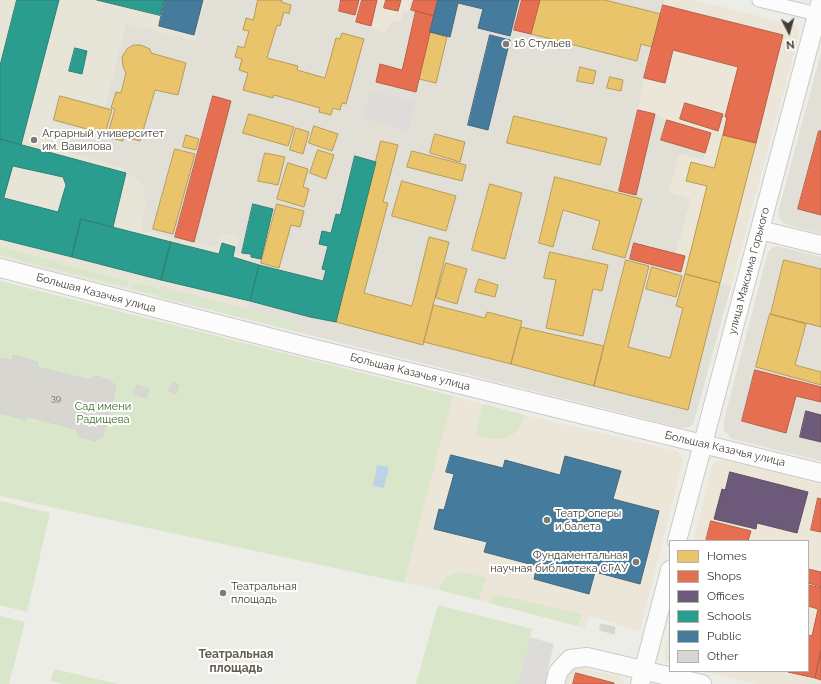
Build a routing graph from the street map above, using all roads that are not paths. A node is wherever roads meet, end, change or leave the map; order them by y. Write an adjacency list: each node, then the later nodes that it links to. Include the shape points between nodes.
1 (759, 0): 2 (street)
2 (820, 10): 3 (street, улица Максима Горького)
3 (760, 230): 4 (street); 6 (street, улица Максима Горького)
4 (821, 245)
5 (0, 268): 6 (street, Большая Казачья улица, via 303,346)
6 (703, 444): 7 (street, Большая Казачья улица); 8 (street, улица Максима Горького)
7 (821, 473)
8 (678, 540)
9 (669, 574): 10 (street)
10 (642, 677): 11 (street, via 587,657 570,659 558,672); 12 (street)
11 (555, 684)
12 (702, 684)

